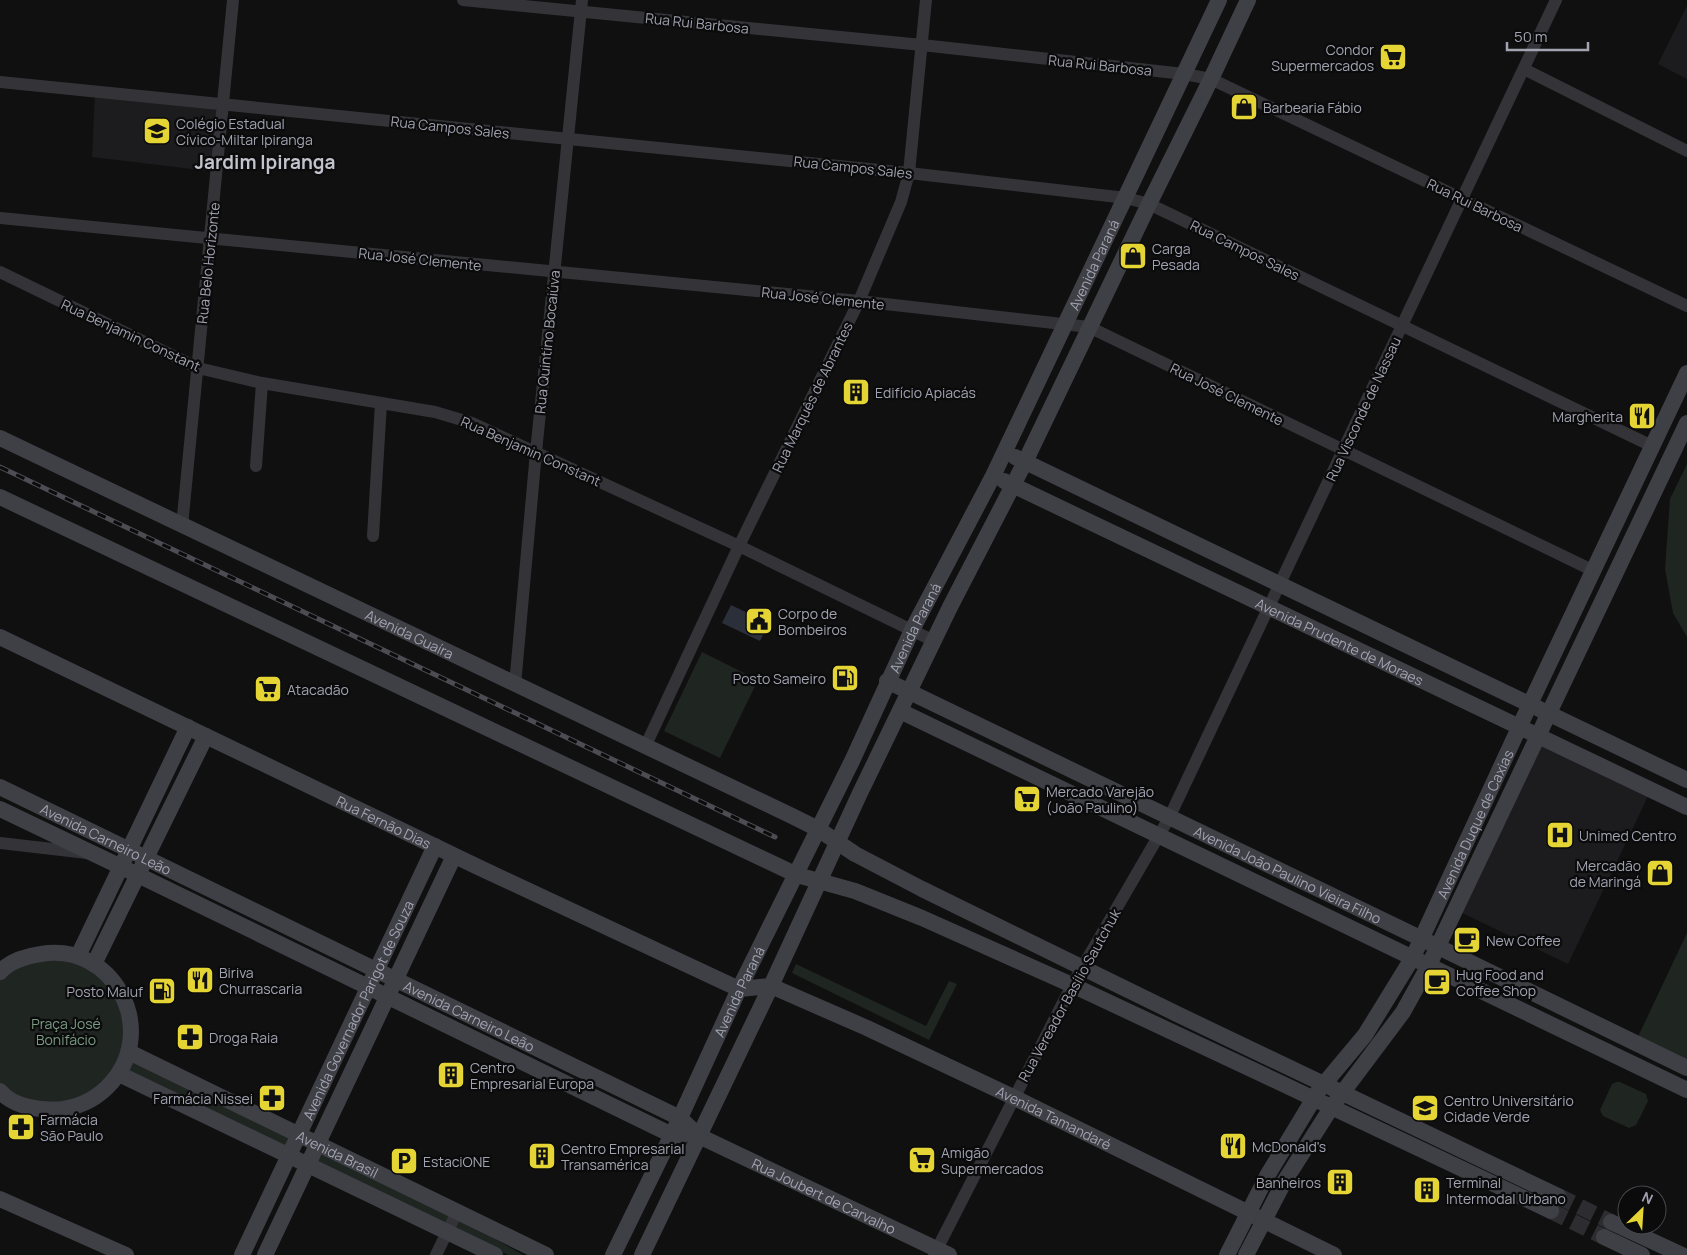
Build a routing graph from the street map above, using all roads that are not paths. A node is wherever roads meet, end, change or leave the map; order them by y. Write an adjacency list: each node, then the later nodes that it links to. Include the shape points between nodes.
1 (233, 0): 13 (street, Rua Belo Horizonte)
2 (464, 0): 7 (street, Rua Rui Barbosa)
3 (926, 0): 8 (street, Rua Marquês de Abrantes)
4 (1219, 0): 10 (main road, Avenida Paraná)
5 (1248, 0): 11 (main road, Avenida Paraná)
6 (1556, 0): 9 (street, Rua Visconde de Nassau)
7 (582, 6): 8 (street, Rua Rui Barbosa); 15 (street, Rua Quintino Bocaiúva)
8 (922, 45): 10 (street, Rua Rui Barbosa); 17 (street, Rua Marquês de Abrantes)
9 (1524, 69): 16 (street); 20 (street, Rua Visconde de Nassau)
10 (1184, 74): 11 (street, Rua Rui Barbosa); 14 (main road, Avenida Paraná)
11 (1211, 79): 18 (main road, Avenida Paraná); 20 (street, Rua Rui Barbosa)
12 (0, 82): 13 (street, Rua Campos Sales)
13 (224, 104): 15 (street, Rua Campos Sales); 23 (street, Rua Belo Horizonte)
14 (1154, 138): 18 (main road); 19 (main road, Avenida Paraná)
15 (567, 139): 17 (street, Rua Campos Sales); 27 (street, Rua Quintino Bocaiúva)
16 (1687, 151)
17 (909, 173): 19 (street, Rua Campos Sales); 28 (street, Rua Marquês de Abrantes, via 902,202)
18 (1162, 177): 21 (main road, Avenida Paraná)
19 (1126, 198): 21 (street, Rua Campos Sales); 25 (main road, Avenida Paraná)
20 (1462, 199): 29 (street, Rua Rui Barbosa); 31 (street, Rua Visconde de Nassau)
21 (1149, 204): 24 (main road, Avenida Paraná); 31 (street, Rua Campos Sales)
22 (0, 218): 23 (street, Rua José Clemente)
23 (211, 238): 27 (street, Rua José Clemente); 33 (street, Rua Belo Horizonte)
24 (1130, 244): 25 (main road); 32 (main road, Avenida Paraná)
25 (1096, 261): 30 (main road, Avenida Paraná)
26 (0, 272): 33 (street, Rua Benjamin Constant)
27 (554, 272): 28 (street, Rua José Clemente); 43 (street, Rua Quintino Bocaiúva)
28 (859, 301): 30 (street, Rua José Clemente); 52 (street, Rua Marquês de Abrantes)
29 (1687, 306)
30 (1065, 324): 32 (street, Rua José Clemente); 36 (main road, Avenida Paraná)
31 (1402, 325): 41 (street, Rua Campos Sales); 42 (street, Rua Visconde de Nassau)
32 (1089, 327): 39 (main road, Avenida Paraná); 42 (street, Rua José Clemente)
33 (198, 368): 35 (street, Rua Benjamin Constant); 50 (street, Rua Belo Horizonte)
34 (1687, 373): 41 (main road, Avenida Duque de Caxias)
35 (262, 383): 37 (street, Rua Benjamin Constant); 46 (street)
36 (1034, 388): 39 (main road); 44 (main road, Avenida Paraná)
37 (381, 403): 43 (street, Rua Benjamin Constant, via 454,416); 51 (street)
38 (1687, 424): 66 (main road, Avenida Duque de Caxias)
39 (1042, 426): 45 (main road, Avenida Paraná)
40 (0, 438): 50 (main road, Avenida Guaíra)
41 (1652, 446): 54 (main road, Avenida Duque de Caxias)
42 (1343, 450): 54 (street, Rua José Clemente); 55 (street, Rua Visconde de Nassau)
43 (536, 452): 52 (street, Rua Benjamin Constant); 62 (street, Rua Quintino Bocaiúva)
44 (1004, 452): 45 (main road, Avenida Prudente de Moraes); 47 (main road, Avenida Paraná)
45 (1025, 462): 48 (main road, Avenida Paraná); 55 (main road, Avenida Prudente de Moraes)
46 (256, 466)
47 (993, 476): 48 (main road, Avenida Prudente de Moraes); 53 (main road, Avenida Paraná)
48 (1013, 486): 56 (main road, Avenida Paraná); 57 (main road, Avenida Prudente de Moraes)
49 (0, 497): 89 (main road)
50 (182, 526): 62 (main road, Avenida Guaíra)
51 (373, 536)
52 (739, 546): 58 (street, Rua Benjamin Constant); 71 (street, Rua Marquês de Abrantes)
53 (945, 567): 56 (main road); 58 (main road, Avenida Paraná)
54 (1594, 571): 64 (main road, Avenida Duque de Caxias)
55 (1280, 584): 57 (street, Rua Visconde de Nassau); 64 (main road, Avenida Prudente de Moraes)
56 (950, 607): 60 (main road, Avenida Paraná)
57 (1268, 608): 68 (main road, Avenida Prudente de Moraes); 78 (street, Rua Visconde de Nassau)
58 (912, 630): 60 (street, Rua Benjamin Constant); 61 (main road, Avenida Paraná)
59 (0, 637): 67 (main road, Rua Fernão Dias)
60 (934, 641): 63 (main road, Avenida Paraná)
61 (887, 681): 63 (main road, Avenida João Paulino Vieira Filho); 72 (main road, Avenida Paraná)
62 (516, 685): 71 (main road, Avenida Guaíra)
63 (909, 692): 65 (main road, Avenida Paraná); 78 (main road, Avenida João Paulino Vieira Filho)
64 (1530, 704): 66 (main road, Avenida Prudente de Moraes); 68 (main road, Avenida Duque de Caxias)
65 (900, 711): 75 (main road, Avenida Paraná); 80 (main road, Avenida João Paulino Vieira Filho)
66 (1549, 714): 70 (main road, Avenida Duque de Caxias); 73 (main road, Avenida Prudente de Moraes)
67 (188, 727): 69 (main road, Rua Fernão Dias); 84 (main road)
68 (1520, 728): 70 (main road, Avenida Prudente de Moraes); 96 (main road, Avenida Duque de Caxias)
69 (206, 736): 83 (main road, Rua Fernão Dias); 87 (main road)
70 (1538, 737): 76 (main road, Avenida Prudente de Moraes); 97 (main road, Avenida Duque de Caxias)
71 (645, 747): 79 (main road, Avenida Guaíra)
72 (852, 761): 75 (main road); 79 (main road, Avenida Paraná)
73 (1687, 780)
74 (0, 787): 84 (main road, Avenida Carneiro Leão)
75 (860, 793): 81 (main road, Avenida Paraná)
76 (1687, 807)
77 (0, 810): 85 (main road, Avenida Carneiro Leão)
78 (1169, 818): 80 (street, Rua Vereador Basílio Sautchuk); 96 (main road, Avenida João Paulino Vieira Filho)
79 (818, 829): 81 (main road, Avenida Guaíra); 89 (main road, Avenida Paraná)
80 (1160, 835): 99 (main road, Avenida João Paulino Vieira Filho); 102 (street, Rua Vereador Basílio Sautchuk)
81 (837, 842): 91 (main road, Avenida Paraná); 102 (main road, Avenida Guaíra, via 855,854)
82 (0, 843): 85 (street)
83 (435, 846): 86 (main road, Rua Fernão Dias); 103 (main road, Avenida Governador Parigot de Souza)
84 (130, 849): 87 (main road, Avenida Carneiro Leão); 88 (main road)
85 (95, 854): 88 (main road, Avenida Carneiro Leão)
86 (454, 856): 105 (main road, Avenida Governador Parigot de Souza); 109 (main road, Rua Fernão Dias)
87 (146, 858): 90 (main road); 92 (main road, Avenida Carneiro Leão)
88 (121, 867): 90 (main road, Avenida Carneiro Leão); 98 (main road)
89 (796, 874): 91 (main road); 94 (main road, Avenida Paraná)
90 (138, 875): 95 (main road, Avenida Carneiro Leão); 100 (main road)
91 (820, 880): 93 (main road, Avenida Paraná); 106 (main road, via 922,918)
92 (278, 922): 95 (main road); 103 (main road, Avenida Carneiro Leão)
93 (800, 924): 94 (main road); 107 (main road, Avenida Paraná)
94 (767, 934): 109 (main road, Avenida Paraná)
95 (269, 939): 108 (main road, Avenida Carneiro Leão)
96 (1422, 939): 97 (main road, Avenida João Paulino Vieira Filho); 99 (main road, Avenida Duque de Caxias)
97 (1439, 947): 101 (main road, Avenida Duque de Caxias); 115 (main road, Avenida João Paulino Vieira Filho)
98 (78, 956): 100 (main road); 104 (main road, via 52,952 26,956)
99 (1413, 957): 101 (main road, Avenida João Paulino Vieira Filho); 112 (main road, Avenida Duque de Caxias)
100 (94, 964): 114 (main road, via 118,987 126,1002 131,1019)
101 (1430, 965): 111 (main road, Avenida Duque de Caxias); 119 (main road, Avenida João Paulino Vieira Filho)
102 (1082, 967): 106 (street, Rua Vereador Basílio Sautchuk); 118 (main road, Avenida Guaíra)
103 (376, 971): 105 (main road, Avenida Carneiro Leão); 108 (main road, Avenida Governador Parigot de Souza)
104 (0, 972)
105 (395, 980): 110 (main road, Avenida Governador Parigot de Souza); 125 (main road, Avenida Carneiro Leão)
106 (1072, 985): 121 (street, Rua Vereador Basílio Sautchuk); 122 (main road)
107 (771, 986): 109 (main road); 117 (main road, Avenida Paraná); 121 (main road, Avenida Tamandaré)
108 (368, 988): 110 (main road, Avenida Carneiro Leão); 128 (main road, Avenida Governador Parigot de Souza)
109 (739, 990): 113 (main road, Avenida Paraná)
110 (387, 997): 127 (main road, Avenida Carneiro Leão); 130 (main road, Avenida Governador Parigot de Souza)
111 (1403, 1012): 112 (main road); 120 (main road, Avenida Duque de Caxias)
112 (1365, 1035): 118 (main road, Avenida Duque de Caxias)
113 (714, 1045): 117 (main road); 125 (main road, Avenida Paraná)
114 (129, 1052): 116 (main road); 128 (main road, Avenida Brasil)
115 (1687, 1068)
116 (119, 1074): 123 (main road, via 106,1089 72,1108 53,1110); 131 (main road, Avenida Brasil)
117 (724, 1084): 129 (main road, Avenida Paraná)
118 (1324, 1085): 120 (main road, Avenida Guaíra); 122 (main road, Avenida Duque de Caxias)
119 (1687, 1090)
120 (1342, 1093): 124 (main road, Avenida Duque de Caxias); 135 (main road, Avenida Guaíra)
121 (1013, 1097): 140 (main road, Avenida Tamandaré); 145 (street, Rua Vereador Basílio Sautchuk)
122 (1314, 1099): 124 (main road); 126 (main road, Avenida Duque de Caxias)
123 (3, 1101)
124 (1331, 1108): 132 (main road, Avenida Duque de Caxias); 138 (main road)
125 (680, 1118): 127 (main road, Avenida Paraná); 129 (main road, Avenida Carneiro Leão)
126 (1294, 1132): 132 (main road); 140 (main road, Avenida Duque de Caxias)
127 (672, 1135): 129 (main road, Avenida Carneiro Leão); 137 (main road, Avenida Paraná)
128 (299, 1136): 130 (main road, Avenida Brasil); 131 (main road, Avenida Governador Parigot de Souza)
129 (699, 1136): 134 (main road, Avenida Paraná); 145 (main road, Rua Joubert de Carvalho)
130 (317, 1145): 133 (main road, Avenida Governador Parigot de Souza); 139 (main road, Avenida Brasil)
131 (289, 1156): 133 (main road, Avenida Brasil); 147 (main road, Avenida Governador Parigot de Souza)
132 (1296, 1163): 141 (main road, Avenida Duque de Caxias)
133 (308, 1165): 143 (main road, Avenida Brasil); 148 (main road, Avenida Governador Parigot de Souza)
134 (674, 1188): 137 (main road); 153 (main road, Avenida Paraná)
135 (1558, 1196)
136 (0, 1199): 146 (main road)
137 (640, 1199): 152 (main road, Avenida Paraná)
138 (1551, 1211)
139 (457, 1212): 143 (street); 151 (main road, Avenida Brasil)
140 (1247, 1213): 141 (main road, Avenida Tamandaré); 154 (main road, Avenida Duque de Caxias)
141 (1263, 1220): 155 (main road, Avenida Duque de Caxias); 156 (main road, Avenida Tamandaré)
142 (1611, 1222): 158 (main road)
143 (447, 1232): 149 (street); 150 (main road, Avenida Brasil)
144 (1604, 1237): 157 (main road)
145 (940, 1253)
146 (126, 1255)
147 (242, 1255)
148 (264, 1255)
149 (436, 1255)
150 (496, 1255)
151 (546, 1255)
152 (613, 1255)
153 (642, 1255)
154 (1227, 1255)
155 (1246, 1255)
156 (1334, 1255)
157 (1642, 1255)
158 (1682, 1255)

